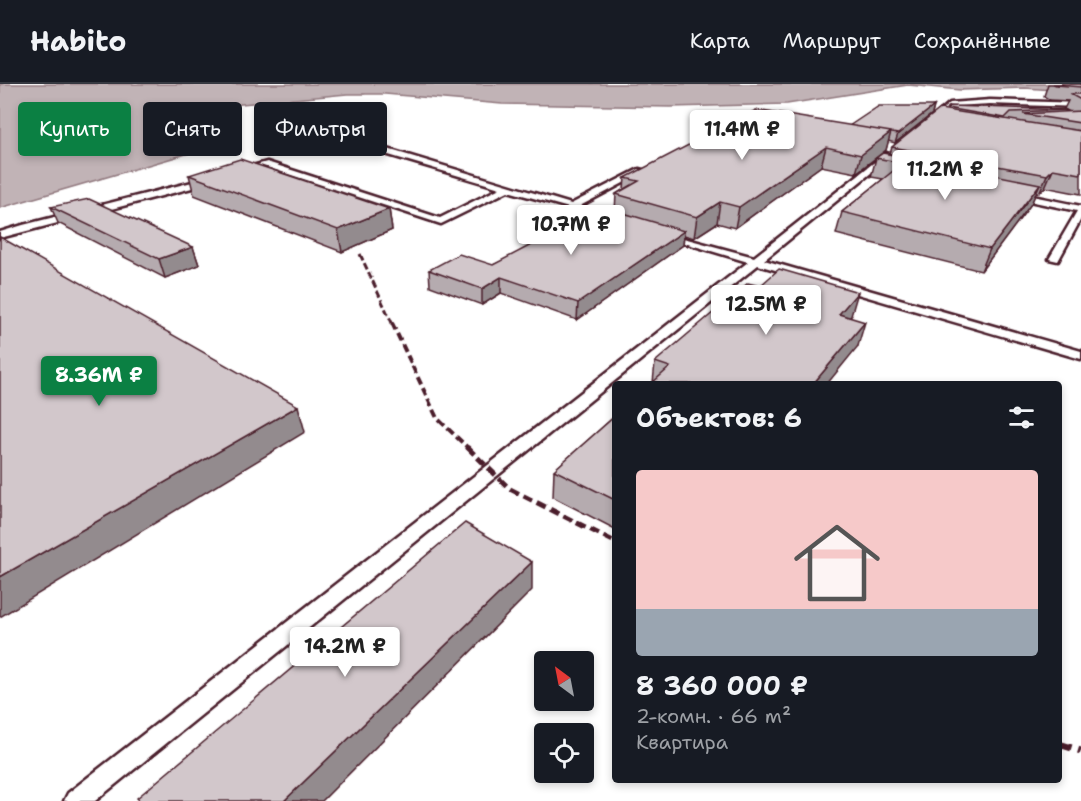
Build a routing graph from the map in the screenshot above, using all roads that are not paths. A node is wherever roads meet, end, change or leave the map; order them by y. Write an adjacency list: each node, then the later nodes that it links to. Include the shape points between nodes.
1 (1081, 105): 2 (lane, via 952,104 930,122)
2 (945, 122)
3 (886, 146): 16 (lane, via 898,148 880,168)
4 (387, 152): 8 (lane)
5 (656, 164): 10 (lane)
6 (234, 173): 8 (lane, via 267,164 441,221)
7 (223, 177): 14 (lane)
8 (507, 188): 10 (lane)
9 (1001, 192): 11 (lane)
10 (572, 207): 12 (lane)
11 (1081, 210): 15 (lane)
12 (618, 221)
13 (653, 231): 16 (lane)
14 (0, 235)
15 (1054, 259)
16 (756, 262): 17 (lane); 18 (lane)
17 (1081, 355)
18 (76, 801)

